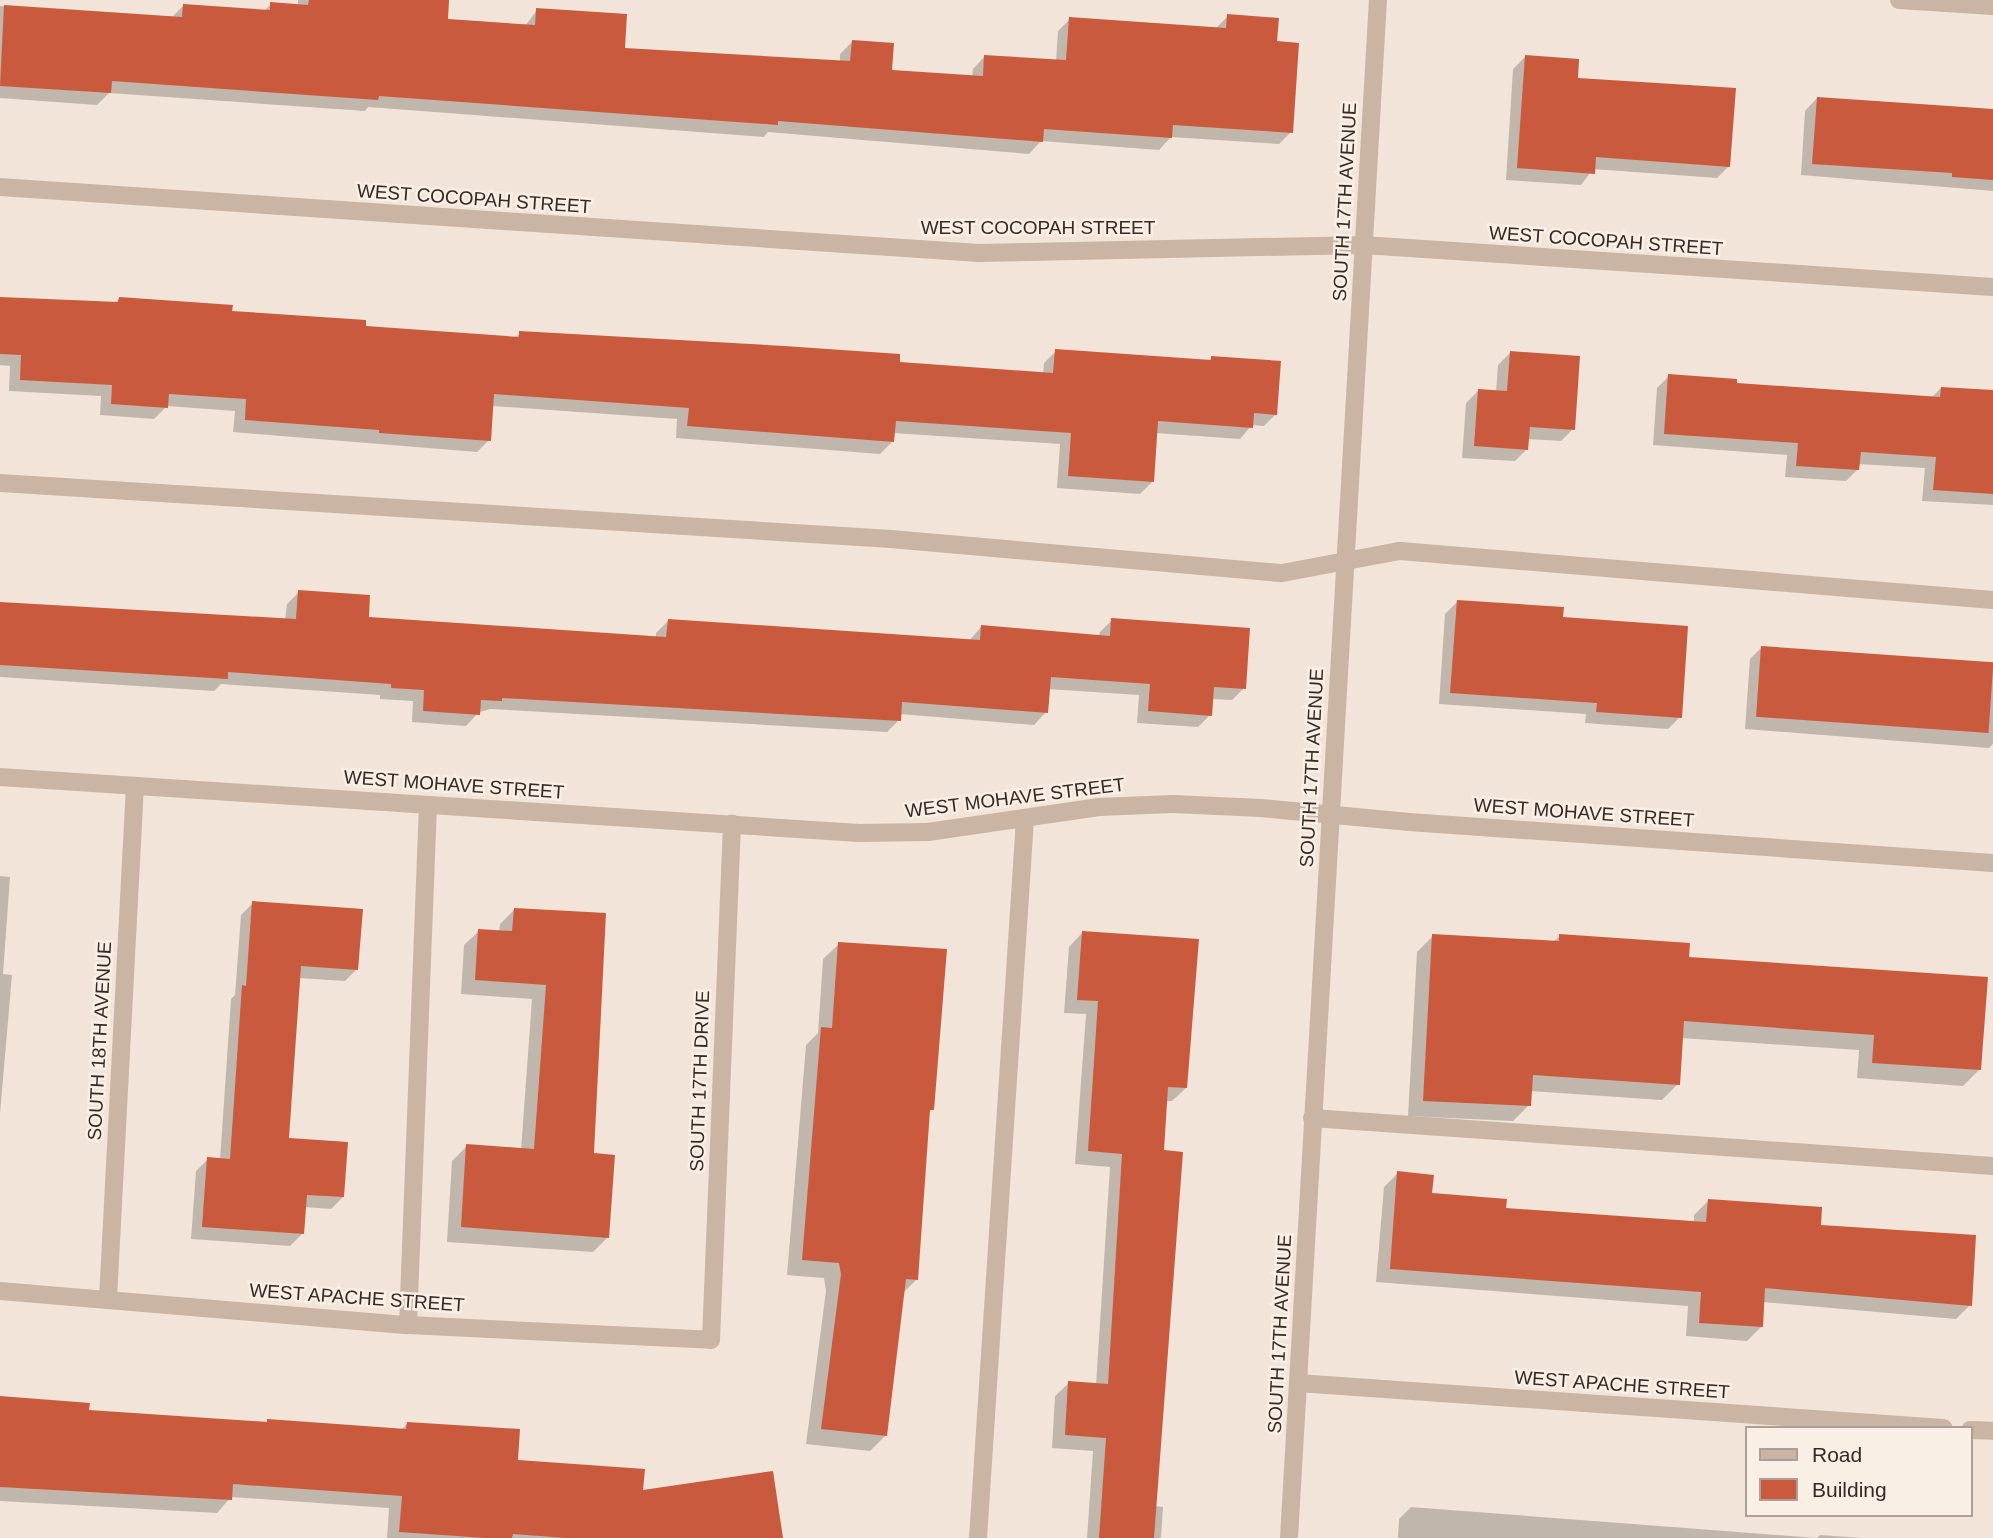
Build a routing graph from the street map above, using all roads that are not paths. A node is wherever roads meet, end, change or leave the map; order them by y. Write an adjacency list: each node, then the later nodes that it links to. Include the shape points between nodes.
1 (1378, 0): 5 (street, SOUTH 17TH AVENUE)
2 (1899, 0): 3 (street)
3 (1993, 6)
4 (0, 187): 5 (street, WEST COCOPAH STREET, via 979,253)
5 (1363, 245): 6 (street, WEST COCOPAH STREET); 8 (street, SOUTH 17TH AVENUE)
6 (1993, 287)
7 (0, 483): 8 (street, via 891,539 1282,573)
8 (1345, 564): 9 (street, via 1400,551); 13 (street, SOUTH 17TH AVENUE)
9 (1993, 600)
10 (0, 777): 11 (street, WEST MOHAVE STREET)
11 (135, 786): 12 (street, WEST MOHAVE STREET); 20 (street, SOUTH 18TH AVENUE)
12 (428, 804): 15 (street, WEST MOHAVE STREET); 21 (street)
13 (1330, 815): 14 (street, WEST MOHAVE STREET, via 1173,804 1099,807); 16 (street, WEST MOHAVE STREET); 17 (street, SOUTH 17TH AVENUE)
14 (1025, 819): 15 (street, WEST MOHAVE STREET, via 928,832 859,833); 27 (street)
15 (732, 823): 22 (street, SOUTH 17TH DRIVE)
16 (1993, 863)
17 (1312, 1118): 18 (street); 23 (street, SOUTH 17TH AVENUE)
18 (1993, 1166)
19 (0, 1292): 20 (street, WEST APACHE STREET)
20 (108, 1299): 21 (street, WEST APACHE STREET)
21 (408, 1325): 22 (street, WEST APACHE STREET)
22 (711, 1340)
23 (1298, 1383): 24 (street, WEST APACHE STREET); 28 (street, SOUTH 17TH AVENUE)
24 (1914, 1426)
25 (1972, 1430): 26 (street)
26 (1993, 1431)
27 (978, 1538)
28 (1289, 1538)

